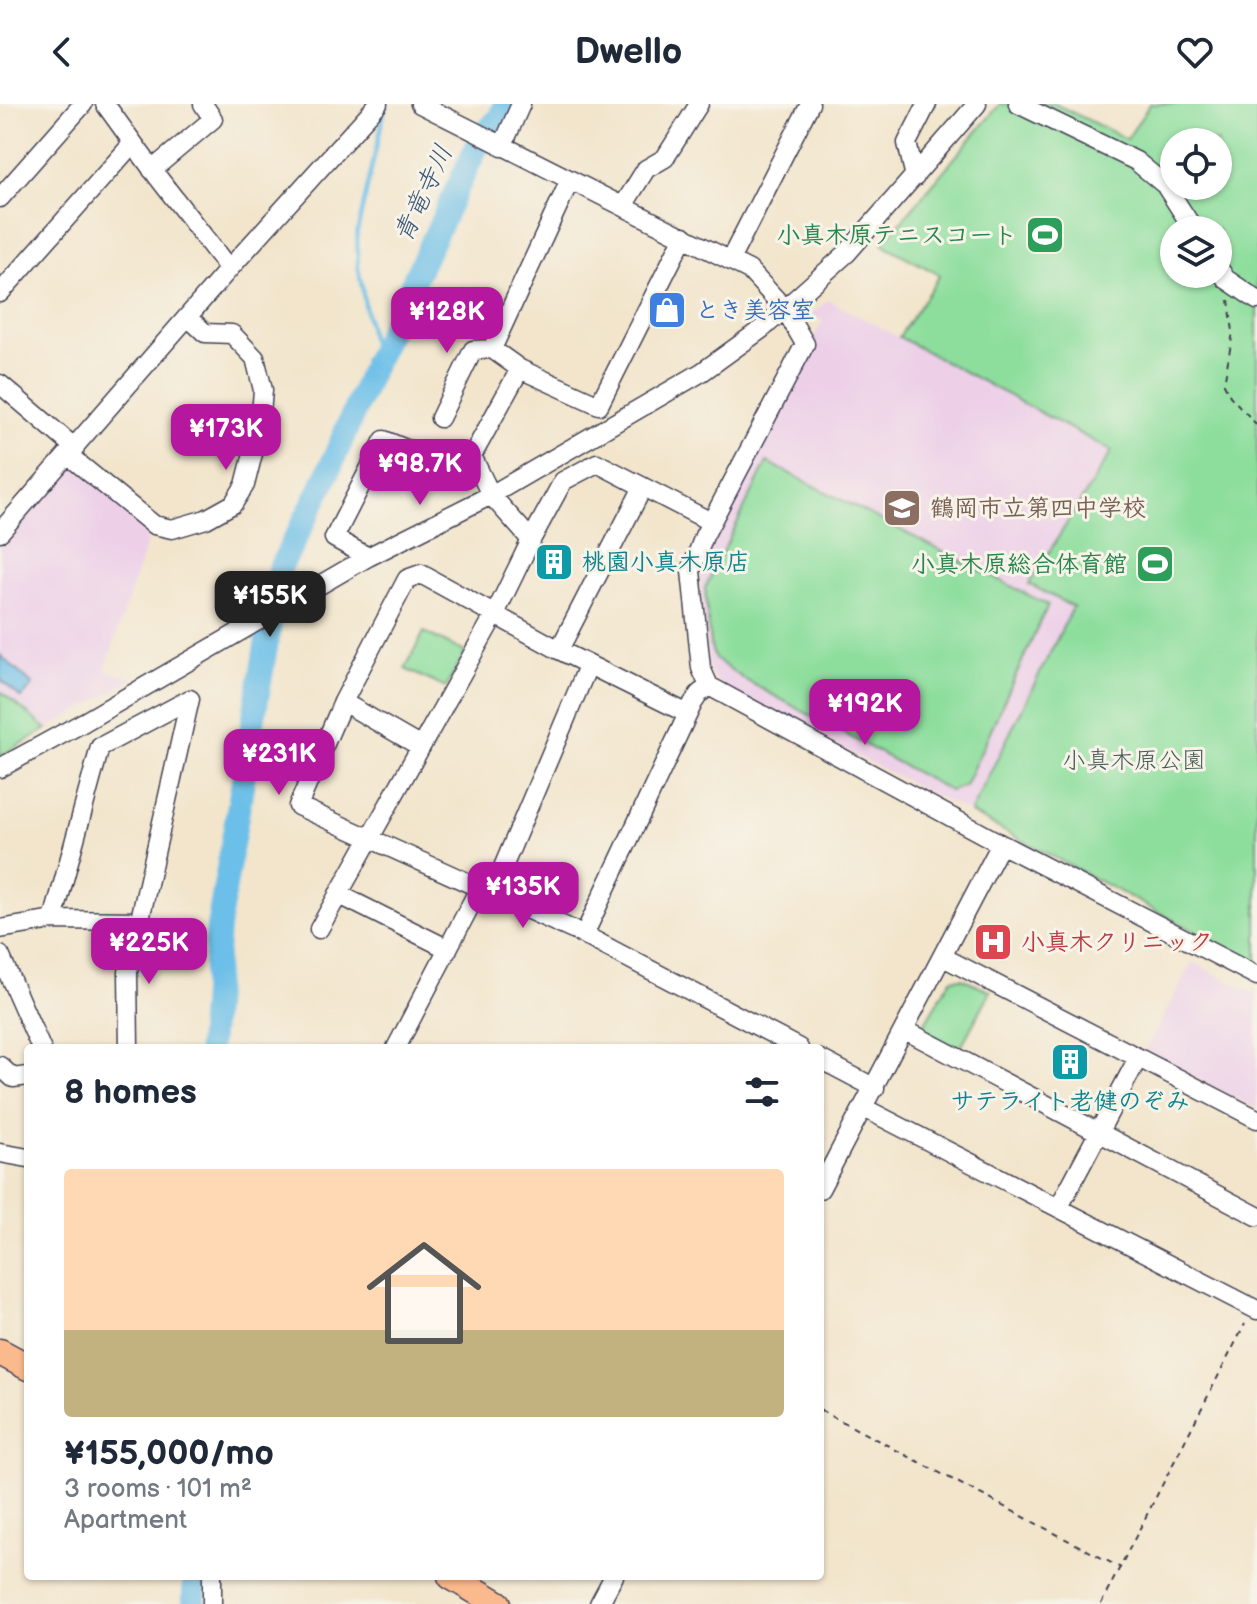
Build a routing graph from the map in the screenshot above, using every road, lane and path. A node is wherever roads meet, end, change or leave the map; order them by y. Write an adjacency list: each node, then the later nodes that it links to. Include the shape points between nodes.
1 (83, 104): 17 (street)
2 (105, 104): 12 (street)
3 (203, 104): 14 (street, via 213,119)
4 (378, 104): 22 (street)
5 (420, 104): 13 (street)
6 (521, 104): 13 (street)
7 (699, 104): 18 (street, via 665,158 646,169)
8 (810, 104): 21 (street)
9 (927, 104): 15 (street, via 907,143)
10 (977, 104): 15 (street)
11 (1018, 104): 19 (street, via 1136,161 1165,185)
12 (133, 143): 14 (street); 25 (street)
13 (502, 147): 16 (street)
14 (152, 170): 22 (street)
15 (915, 177): 27 (street, via 847,253)
16 (570, 180): 18 (street); 29 (street)
17 (0, 198)
18 (623, 206): 20 (street)
19 (1185, 216)
20 (684, 236): 21 (street); 30 (street, via 599,405)
21 (730, 260): 27 (street, via 749,270)
22 (229, 269): 28 (street)
23 (1232, 281): 26 (street)
24 (1225, 288): 33 (path, via 1233,332 1224,384)
25 (0, 293)
26 (1257, 300)
27 (785, 309): 37 (street, via 702,372); 38 (street, via 805,344)
28 (188, 317): 34 (street); 34 (street, via 205,333 232,334 255,358 263,390 245,485 233,504 172,529 154,525)
29 (492, 349): 30 (street); 32 (street, via 473,350)
30 (520, 369): 35 (street)
31 (0, 384): 34 (street)
32 (440, 418)
33 (1257, 425)
34 (71, 451): 39 (street)
35 (472, 456): 37 (street); 41 (street, via 450,467 384,440 334,538)
36 (643, 487): 38 (street); 40 (street, via 597,463 563,481); 43 (street)
37 (491, 495): 40 (street); 41 (street)
38 (711, 522): 45 (street, via 691,571 701,668)
39 (0, 532)
40 (531, 540): 42 (street)
41 (368, 557): 48 (street)
42 (494, 616): 43 (street); 46 (street, via 421,574 407,579); 50 (street)
43 (559, 650): 44 (street)
44 (588, 666): 47 (street); 54 (street, via 498,879)
45 (709, 686): 47 (street); 53 (street)
46 (343, 702): 50 (street); 52 (street, via 298,806)
47 (688, 714): 60 (street)
48 (84, 722): 49 (street); 51 (street)
49 (100, 747): 56 (street); 57 (street, via 190,699)
50 (421, 747): 52 (street)
51 (0, 768)
52 (370, 836): 54 (street); 55 (street)
53 (1001, 844): 63 (street); 64 (street)
54 (480, 887): 60 (street); 61 (street)
55 (338, 894): 59 (street); 61 (street)
56 (53, 920): 57 (street); 58 (street)
57 (140, 921): 67 (street, via 128,972)
58 (0, 929)
59 (319, 929)
60 (584, 935): 69 (street)
61 (448, 949): 68 (street)
62 (0, 955): 66 (street)
63 (943, 957): 65 (street); 70 (street)
64 (1257, 976)
65 (905, 1030): 74 (street); 77 (street)
66 (39, 1044)
67 (129, 1044)
68 (398, 1044)
69 (791, 1044)
70 (1138, 1058): 76 (street); 77 (street)
71 (824, 1061): 74 (street)
72 (0, 1066): 73 (street, via 13,1078)
73 (24, 1077)
74 (875, 1088): 75 (street)
75 (864, 1108): 80 (street); 81 (street)
76 (1257, 1119)
77 (1099, 1132): 81 (street); 82 (street)
78 (0, 1153): 79 (street)
79 (24, 1157)
80 (824, 1182)
81 (1059, 1207): 83 (street)
82 (1257, 1216)
83 (1256, 1307): 87 (path)
84 (0, 1352): 85 (highway)
85 (24, 1365)
86 (824, 1412): 87 (path)
87 (1121, 1568): 94 (path)
88 (212, 1580): 91 (street)
89 (458, 1580): 92 (highway)
90 (612, 1580): 93 (street)
91 (212, 1604)
92 (498, 1604)
93 (599, 1604)
94 (1101, 1604)

